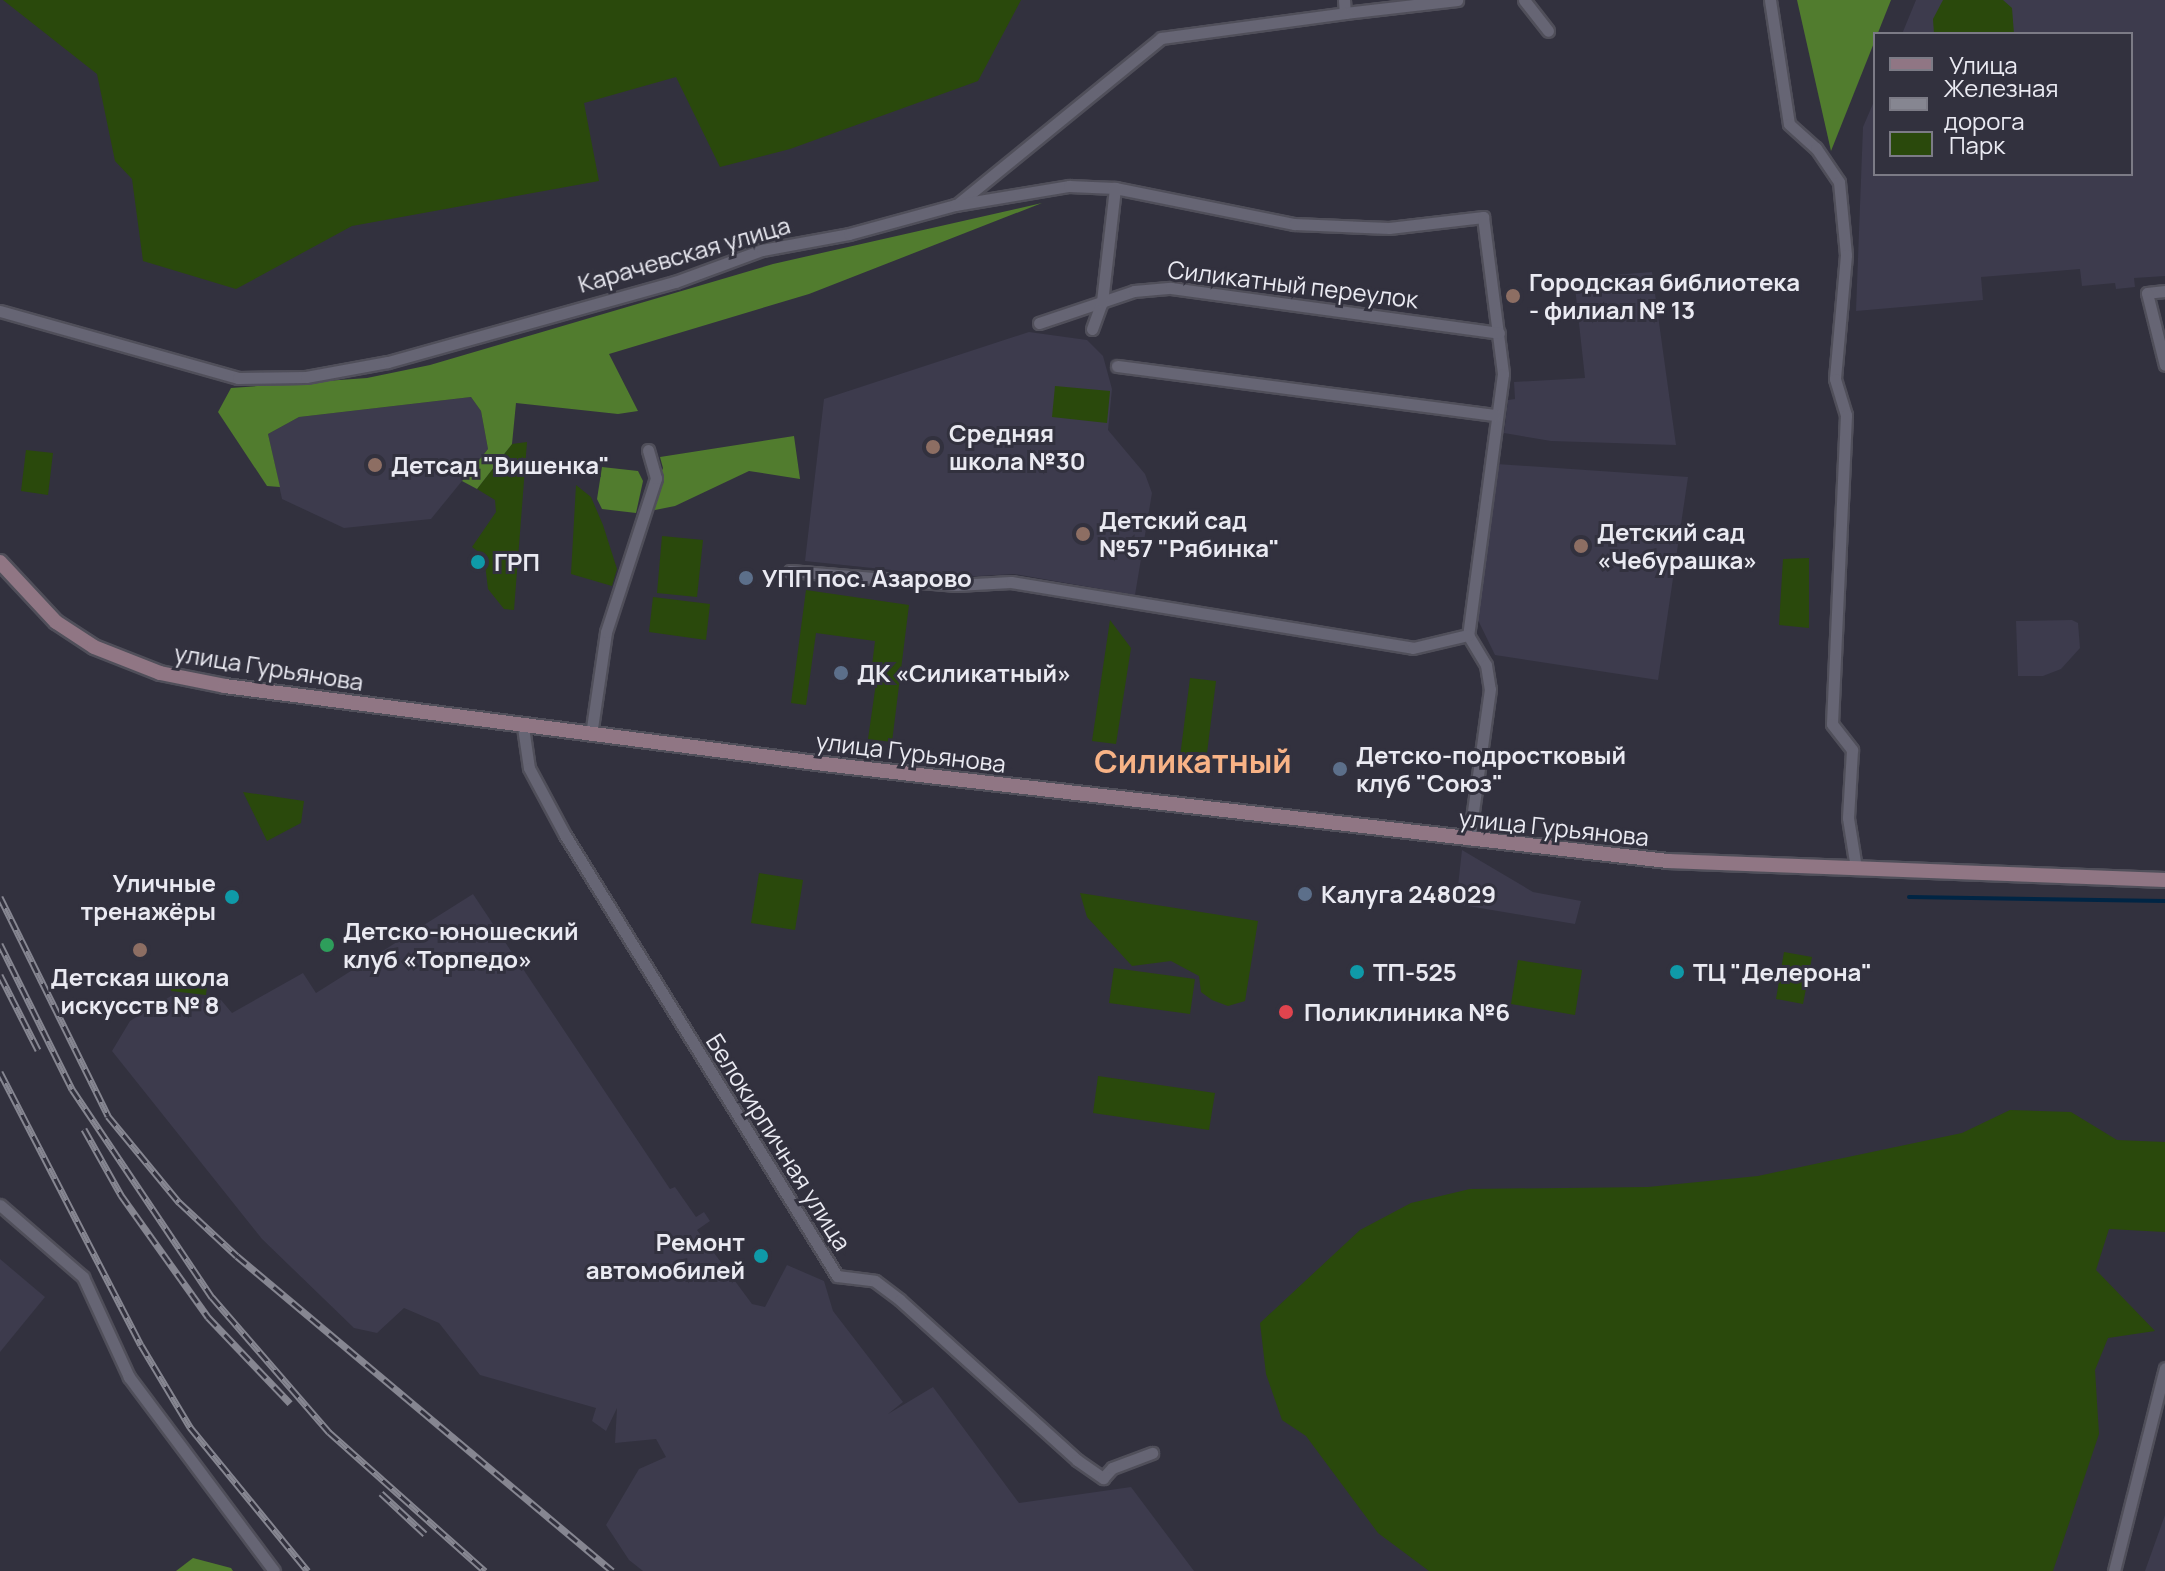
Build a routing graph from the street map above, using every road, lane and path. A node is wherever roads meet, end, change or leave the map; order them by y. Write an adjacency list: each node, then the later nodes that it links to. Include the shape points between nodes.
1 (1457, 0): 4 (street)
2 (1524, 0): 5 (street)
3 (1770, 0): 24 (street, via 1789,124 1816,148 1839,182 1846,255 1835,379 1846,415 1832,724 1852,750 1848,818)
4 (1344, 6): 7 (street, via 1161,38)
5 (1548, 31)
6 (1115, 188): 7 (street, Карачевская улица, via 1069,186); 9 (street); 13 (street, Карачевская улица, via 1294,224 1389,228 1483,217)
7 (955, 205): 10 (street, Карачевская улица, via 849,234 762,250 675,282 388,362 306,377 238,378)
8 (2165, 291): 14 (street, via 2147,293)
9 (1102, 302): 11 (street, Силикатный переулок); 12 (street); 13 (street, Силикатный переулок, via 1134,291 1171,288)
10 (0, 311)
11 (1039, 323)
12 (1092, 329)
13 (1499, 333): 16 (street, via 1503,374)
14 (2165, 365)
15 (1117, 366): 16 (street)
16 (1495, 415): 20 (street)
17 (648, 450): 22 (street, via 656,478 606,632)
18 (0, 562): 21 (street, улица Гурьянова, via 56,622 94,647 160,673)
19 (790, 571): 20 (street, via 956,585 1011,582 1413,648)
20 (1468, 635): 23 (street, via 1486,665 1490,689)
21 (523, 727): 22 (street, улица Гурьянова); 28 (street, Белокирпичная улица, via 529,768 565,835 837,1276 875,1281 890,1292 1103,1478 1112,1468)
22 (591, 735): 23 (street, улица Гурьянова)
23 (1469, 840): 24 (street, улица Гурьянова, via 1668,861)
24 (1856, 868): 25 (street, улица Гурьянова)
25 (2165, 880)
26 (0, 1205): 29 (street, via 83,1277 129,1377)
27 (2165, 1368): 30 (street)
28 (1152, 1453)
29 (274, 1571)
30 (2114, 1571)

